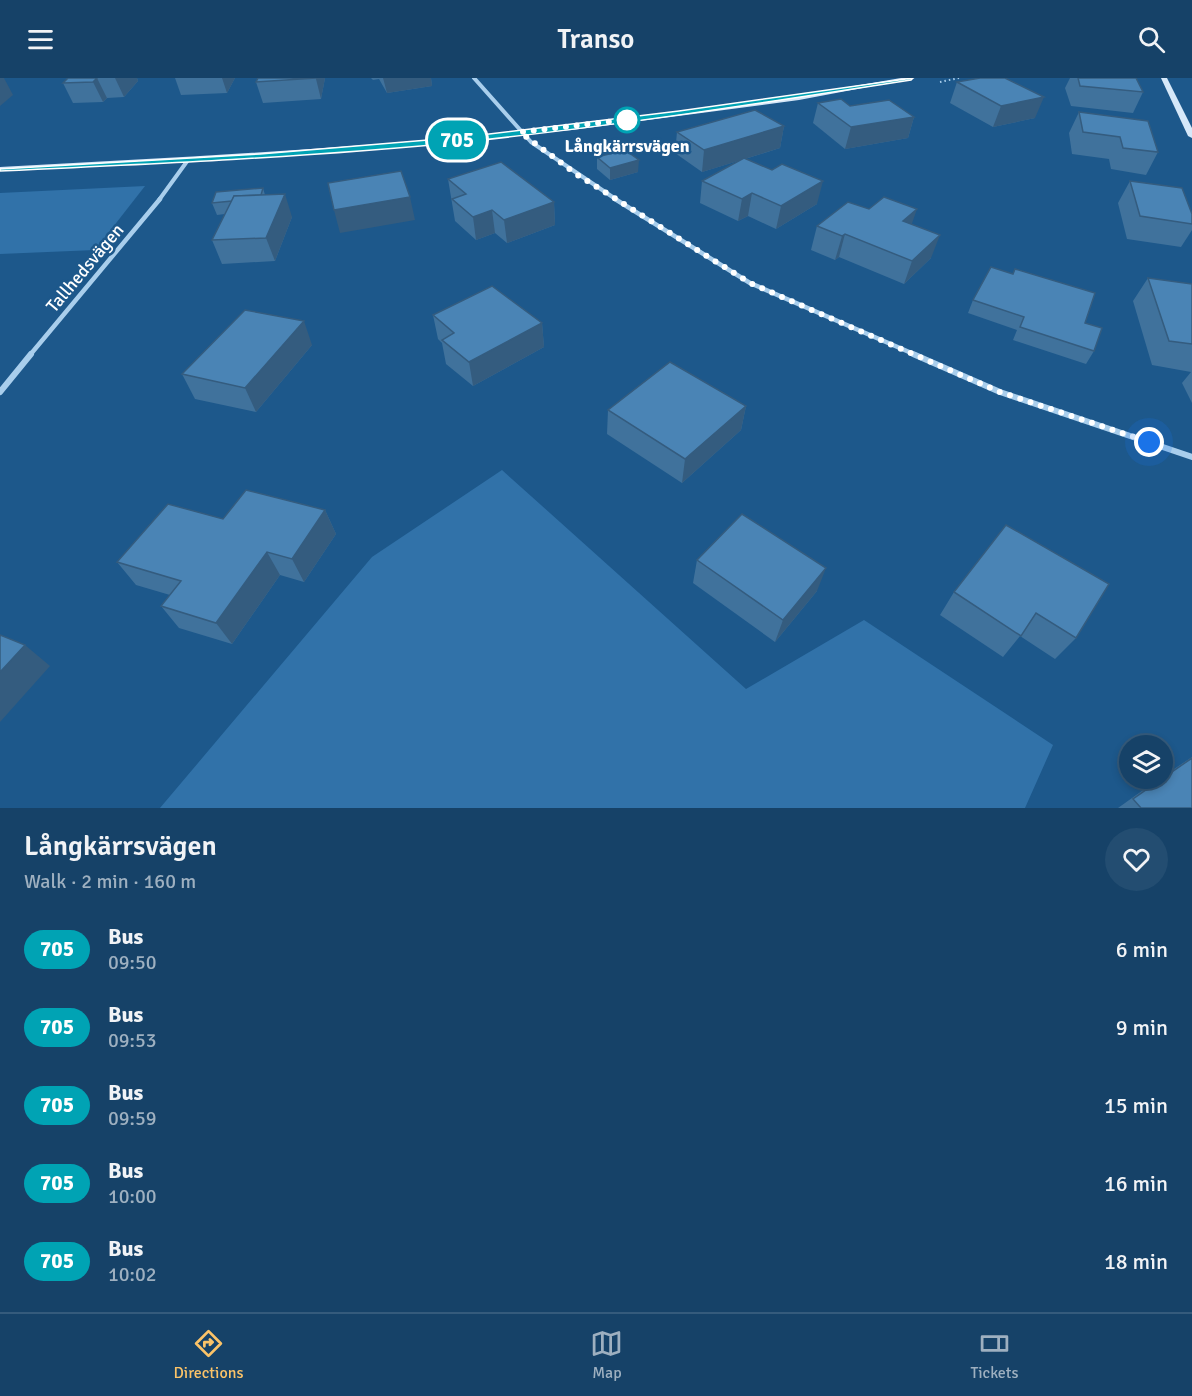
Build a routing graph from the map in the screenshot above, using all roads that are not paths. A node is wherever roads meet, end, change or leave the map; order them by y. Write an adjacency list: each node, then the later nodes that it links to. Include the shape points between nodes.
1 (474, 78): 4 (street)
2 (912, 78): 4 (street)
3 (1164, 78): 5 (street)
4 (520, 132): 6 (street, via 380,148); 9 (street, via 576,174 750,283 1000,392)
5 (1192, 136)
6 (188, 160): 7 (street); 8 (street, Tallhedsvägen)
7 (0, 169)
8 (0, 392)
9 (1192, 457)

